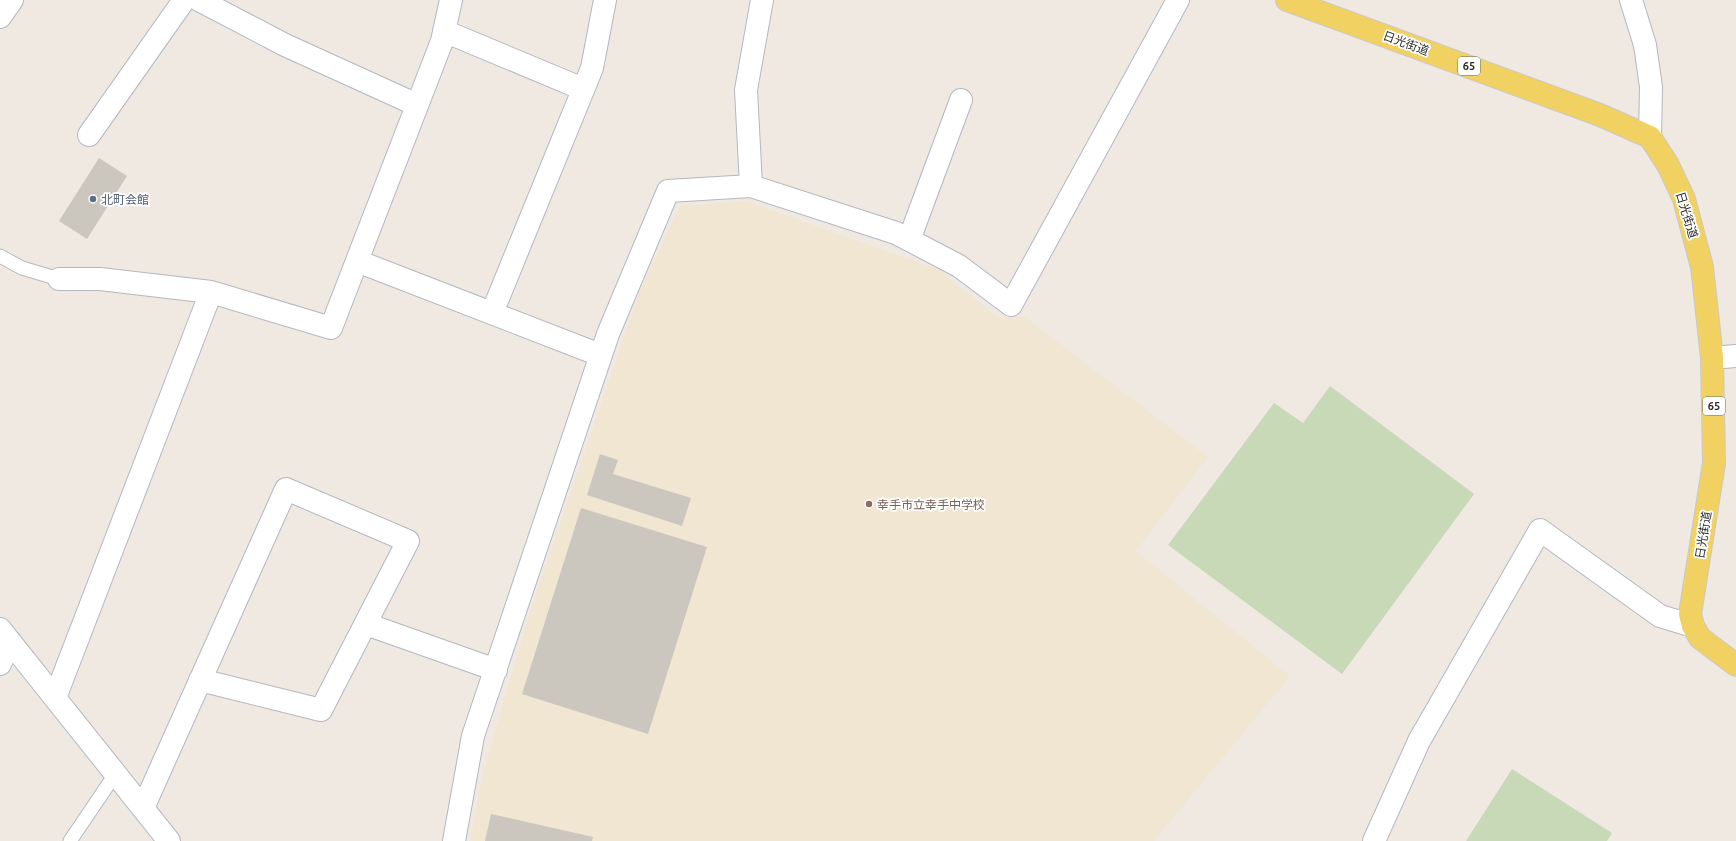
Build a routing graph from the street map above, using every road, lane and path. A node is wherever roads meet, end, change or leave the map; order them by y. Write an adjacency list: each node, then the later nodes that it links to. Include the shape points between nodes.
1 (12, 0): 10 (street)
2 (184, 0): 15 (street)
3 (199, 0): 14 (street, via 285,45)
4 (451, 0): 11 (street)
5 (605, 0): 12 (street, via 592,68)
6 (762, 0): 17 (street, via 746,90)
7 (1178, 0): 18 (street, via 1011,305 959,266)
8 (1287, 0): 16 (main road, 日光街道 / 65, via 1600,115)
9 (1631, 0): 16 (street, via 1645,45 1651,87)
10 (0, 17)
11 (444, 31): 12 (street); 14 (street)
12 (583, 89): 23 (street)
13 (961, 100): 18 (street)
14 (417, 105): 20 (street)
15 (89, 135)
16 (1650, 138): 26 (main road, 日光街道 / 65, via 1668,165 1684,199 1702,267)
17 (751, 186): 18 (street, via 896,233); 24 (street, via 668,190)
18 (909, 240)
19 (0, 256): 21 (lane, via 22,268)
20 (357, 261): 22 (street, via 331,328); 23 (street)
21 (59, 279): 22 (street, via 100,279)
22 (211, 292): 34 (street)
23 (492, 313): 24 (street)
24 (600, 355): 32 (street)
25 (1736, 356): 26 (street)
26 (1712, 358): 28 (main road, 日光街道 / 65, via 1714,463 1690,614)
27 (366, 624): 32 (street); 33 (street, via 321,710); 33 (street, via 408,541 286,489)
28 (1693, 626): 31 (main road, via 1700,638); 40 (street, via 1660,616 1540,530 1419,741)
29 (5, 635): 30 (street); 34 (street)
30 (0, 664)
31 (1736, 665)
32 (496, 670): 39 (street, via 473,736)
33 (200, 680): 36 (street)
34 (55, 698): 35 (street)
35 (116, 773): 36 (street); 37 (lane)
36 (143, 808): 38 (street)
37 (70, 841)
38 (169, 841)
39 (454, 841)
40 (1374, 841)

